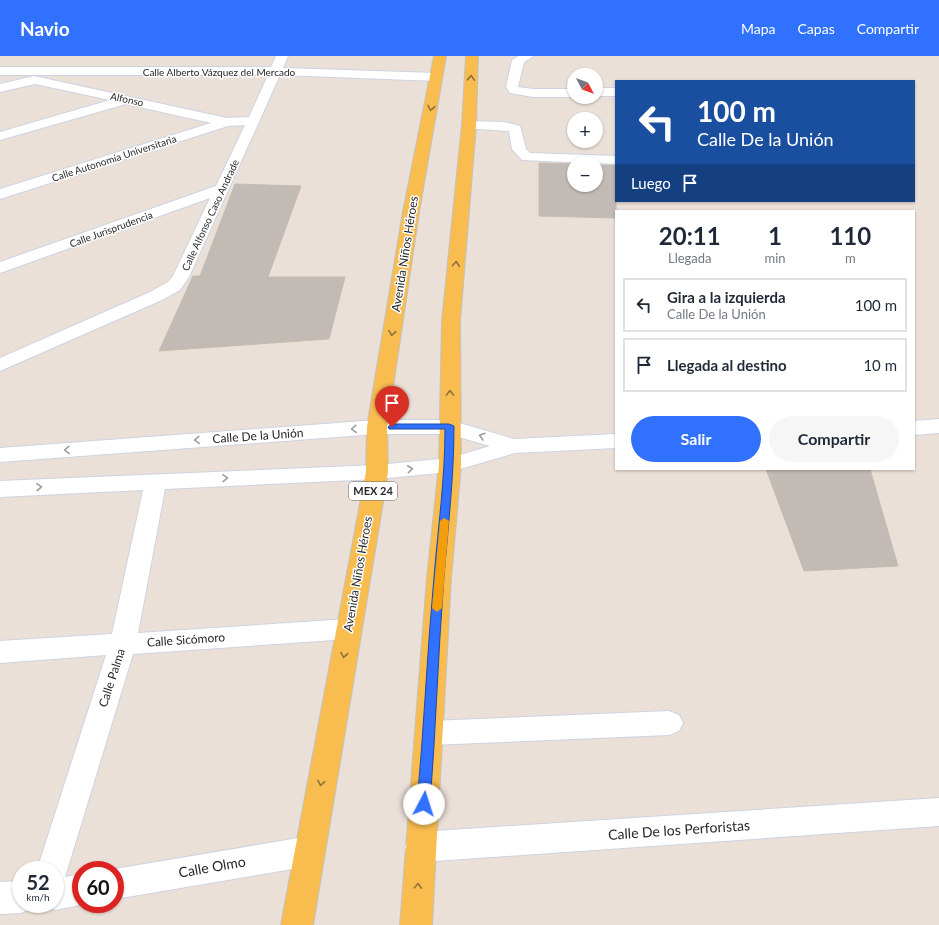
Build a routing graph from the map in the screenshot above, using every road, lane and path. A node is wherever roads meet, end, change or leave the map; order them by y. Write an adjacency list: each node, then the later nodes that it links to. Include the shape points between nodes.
1 (282, 56): 5 (street, Calle Alfonso Caso Andrade)
2 (440, 56): 7 (main road, Avenida Niños Héroes / MEX 24)
3 (472, 56): 16 (main road, one-way to 3)
4 (528, 56): 12 (street, via 518,60 512,87 514,90)
5 (275, 71): 6 (street, Calle Alberto Vázquez del Mercado); 7 (street, Calle Alberto Vázquez del Mercado); 15 (street, Calle Alfonso Caso Andrade)
6 (0, 72): 8 (street, Alfonso)
7 (437, 77): 25 (main road, Avenida Niños Héroes / MEX 24, one-way to 25)
8 (34, 80): 9 (street); 13 (street, Alfonso)
9 (0, 88)
10 (603, 92): 11 (street)
11 (615, 92)
12 (567, 93)
13 (129, 99): 14 (street, Alfonso); 17 (street)
14 (227, 122): 15 (street, Alfonso); 20 (street, Calle Autonomía Universitaria)
15 (254, 122): 19 (street, Calle Alfonso Caso Andrade)
16 (469, 124): 18 (street, via 515,129 519,150 527,157); 23 (main road, one-way to 16, via 451,321)
17 (0, 136)
18 (615, 160)
19 (222, 189): 21 (street, Calle Jurisprudencia); 22 (street, Calle Alfonso Caso Andrade, via 181,277 174,286)
20 (0, 194)
21 (0, 268)
22 (0, 365)
23 (449, 426): 25 (street, Calle De la Unión); 28 (street, Calle De la Unión, one-way to 23); 30 (main road)
24 (939, 426): 26 (street)
25 (377, 427): 29 (street, Calle De la Unión, one-way to 29); 31 (main road, Avenida Niños Héroes / MEX 24)
26 (915, 428)
27 (615, 442): 28 (street, Calle De la Unión)
28 (514, 446): 30 (street, Calle De la Unión)
29 (0, 455)
30 (450, 465): 31 (street, Calle De la Unión, one-way to 30); 38 (main road, via 439,578)
31 (377, 472): 32 (street, Calle De la Unión, one-way to 31); 34 (main road, Avenida Niños Héroes / MEX 24)
32 (156, 481): 33 (street, Calle De la Unión, one-way to 32); 35 (street, Calle Palma)
33 (0, 489)
34 (348, 629): 35 (street, Calle Sicómoro); 41 (main road, Avenida Niños Héroes / MEX 24, one-way to 41)
35 (123, 644): 36 (street, Calle Sicómoro); 42 (street, Calle Palma)
36 (0, 652)
37 (669, 723): 38 (street)
38 (430, 733): 40 (main road)
39 (939, 812): 40 (street, Calle De los Perforistas)
40 (420, 847): 47 (main road, one-way to 40)
41 (310, 851): 43 (street, Calle Olmo); 46 (main road, Avenida Niños Héroes / MEX 24)
42 (55, 861)
43 (124, 882)
44 (12, 897): 45 (street)
45 (0, 898)
46 (298, 925)
47 (416, 925)

